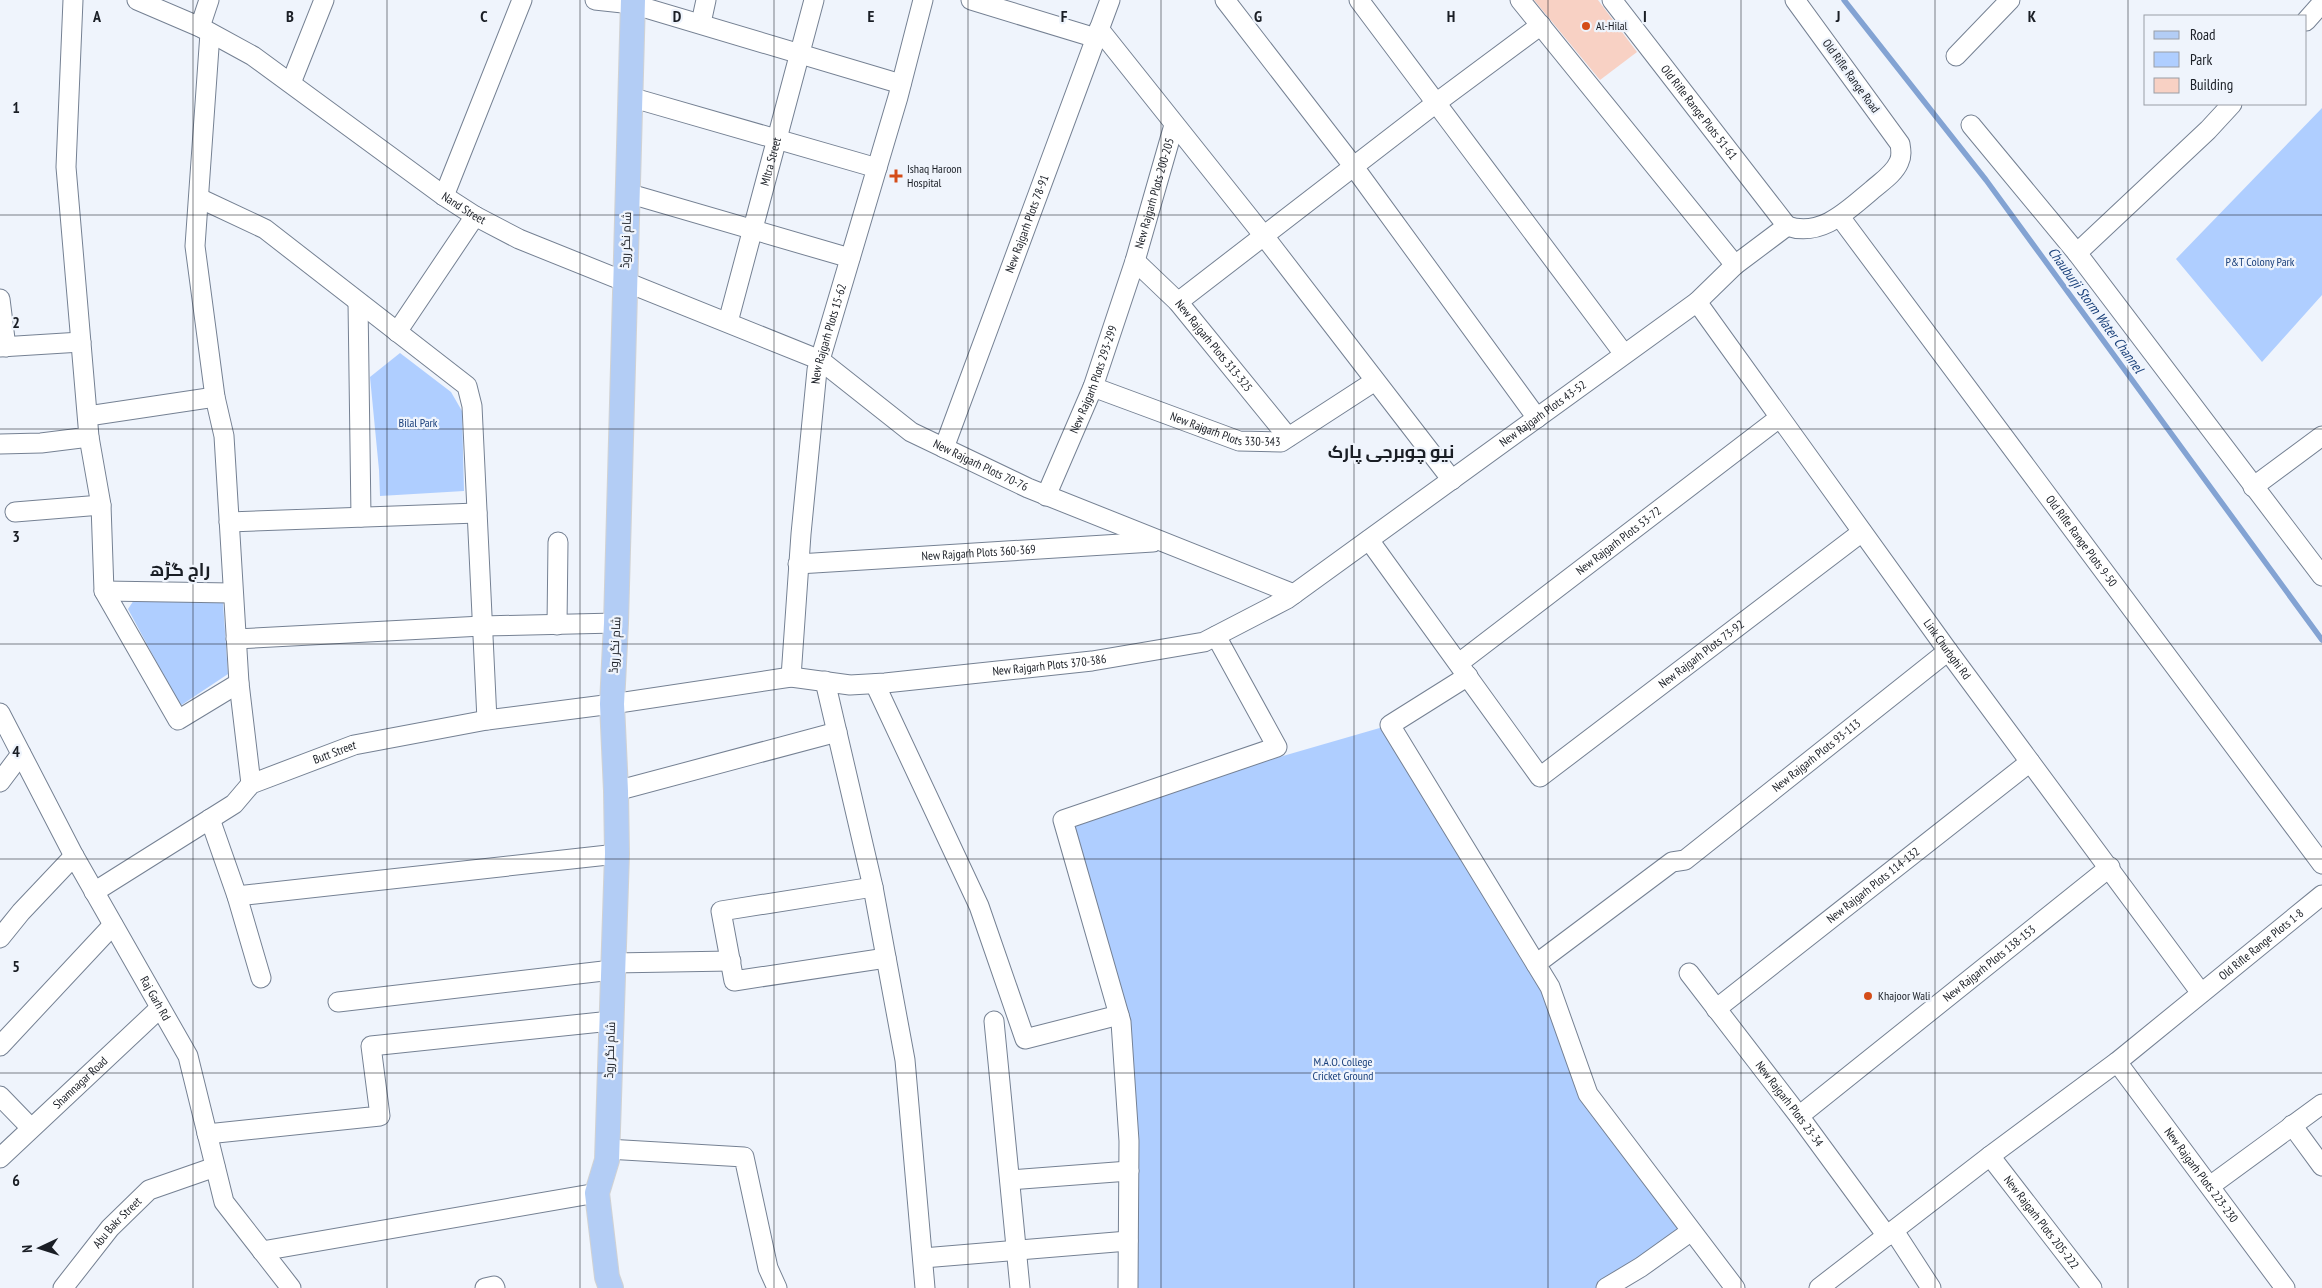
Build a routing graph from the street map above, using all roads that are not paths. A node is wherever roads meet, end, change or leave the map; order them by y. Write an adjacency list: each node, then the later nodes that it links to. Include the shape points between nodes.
1 (74, 0): 56 (street, via 66,167)
2 (137, 0): 23 (street, Nand Street)
3 (209, 0): 23 (street)
4 (324, 0): 27 (street)
5 (522, 0): 38 (street)
6 (595, 0): 18 (street)
7 (706, 0): 21 (street)
8 (814, 0): 25 (street, MItra Street)
9 (923, 0): 28 (street, New Rajgarh Plots 15-62)
10 (970, 0): 24 (street)
11 (1110, 0): 24 (street, New Rajgarh Plots 78-91)
12 (1225, 0): 36 (street)
13 (1359, 0): 30 (street)
14 (1520, 0): 22 (street)
15 (1612, 0): 42 (street, Old Rifle Range Plots 51-61)
16 (1795, 0): 41 (street, Old Rifle Range Road, via 1900,144 1902,154 1894,170)
17 (2010, 0): 26 (street)
18 (632, 2): 21 (street); 29 (main road, شام نگر روڈ)
19 (2322, 3): 20 (street)
20 (2307, 20)
21 (700, 23): 25 (street)
22 (1540, 25): 30 (street); 48 (street)
23 (205, 30): 27 (street, Nand Street, via 253,56); 39 (street)
24 (1097, 34): 32 (street); 70 (street, New Rajgarh Plots 78-91)
25 (800, 54): 28 (street); 34 (street, MItra Street)
26 (1956, 56)
27 (291, 84): 38 (street, Nand Street)
28 (901, 84): 35 (street, New Rajgarh Plots 15-62)
29 (630, 98): 34 (street); 37 (main road, شام نگر روڈ)
30 (1436, 103): 36 (street); 58 (street)
31 (2231, 105): 45 (street)
32 (1174, 124): 44 (street); 47 (street, New Rajgarh Plots 200-205)
33 (1971, 126): 45 (street)
34 (777, 139): 35 (street); 43 (street, MItra Street)
35 (877, 168): 46 (street, New Rajgarh Plots 15-62)
36 (1354, 168): 44 (street); 64 (street)
37 (627, 194): 43 (street); 49 (main road, شام نگر روڈ)
38 (444, 196): 40 (street, Nand Street)
39 (198, 198): 51 (street, via 265,229); 62 (street, via 195,246)
40 (475, 216): 49 (street, Nand Street, via 519,239); 55 (street)
41 (1840, 217): 42 (street, via 1807,229); 111 (street, Old Rifle Range Plots 9-50)
42 (1787, 226): 48 (street, New Rajgarh Plots 43-52)
43 (753, 229): 46 (street); 54 (street, MItra Street)
44 (1264, 236): 52 (street); 60 (street)
45 (2077, 253): 72 (street)
46 (850, 258): 59 (street, New Rajgarh Plots 15-62)
47 (1135, 261): 52 (street, New Rajgarh Plots 313-325); 61 (street, New Rajgarh Plots 293-299)
48 (1735, 265): 53 (street, New Rajgarh Plots 43-52)
49 (624, 281): 54 (street, Nand Street); 88 (main road, شام نگر روڈ)
50 (0, 299): 57 (street)
51 (358, 302): 55 (street); 77 (street)
52 (1178, 302): 68 (street, New Rajgarh Plots 313-325)
53 (1697, 302): 58 (street, New Rajgarh Plots 43-52); 65 (street, Link Churbghi Rd)
54 (728, 322): 59 (street, Nand Street)
55 (397, 332): 76 (street, via 467,386 472,406)
56 (81, 342): 57 (street); 63 (street)
57 (3, 347)
58 (1624, 354): 64 (street, New Rajgarh Plots 43-52)
59 (820, 360): 70 (street, New Rajgarh Plots 70-76, via 910,432); 84 (street, New Rajgarh Plots 15-62)
60 (1375, 380): 68 (street, New Rajgarh Plots 330-343); 71 (street)
61 (1093, 387): 68 (street, New Rajgarh Plots 330-343, via 1239,441 1281,442); 73 (street, New Rajgarh Plots 293-299)
62 (215, 397): 63 (street); 78 (street, via 224,436)
63 (88, 416): 67 (street)
64 (1537, 418): 71 (street, New Rajgarh Plots 43-52)
65 (1779, 418): 79 (street, Link Churbghi Rd); 94 (street, New Rajgarh Plots 53-72)
66 (2322, 436): 72 (street)
67 (89, 437): 69 (street); 74 (street)
68 (1288, 438)
69 (0, 444)
70 (944, 448): 73 (street, New Rajgarh Plots 70-76)
71 (1452, 480): 80 (street, New Rajgarh Plots 43-52)
72 (2253, 487): 83 (street)
73 (1046, 496): 81 (street, New Rajgarh Plots 70-76)
74 (101, 505): 75 (street); 85 (street)
75 (15, 512)
76 (477, 513): 77 (street); 90 (street)
77 (361, 517): 78 (street)
78 (229, 522): 86 (street)
79 (1862, 532): 93 (street, Link Churbghi Rd); 94 (street, New Rajgarh Plots 73-92, via 1540,777)
80 (1369, 540): 87 (street, New Rajgarh Plots 43-52); 94 (street)
81 (1159, 541): 84 (street, New Rajgarh Plots 360-369); 87 (street, New Rajgarh Plots 70-76)
82 (558, 542): 89 (street)
83 (2318, 563)
84 (798, 564): 95 (street, New Rajgarh Plots 15-62)
85 (104, 592): 86 (street); 97 (street, via 178,720)
86 (232, 593): 92 (street)
87 (1294, 594): 91 (street, New Rajgarh Plots 370-386)
88 (616, 623): 89 (street); 99 (main road, شام نگر روڈ)
89 (558, 625): 90 (street)
90 (482, 626): 92 (street); 101 (street)
91 (1216, 636): 98 (street, New Rajgarh Plots 370-386, via 1204,642 1092,661); 129 (street, via 1277,747 1062,820)
92 (236, 639): 97 (street)
93 (1948, 651): 104 (street, Link Churbghi Rd); 121 (street, New Rajgarh Plots 93-113, via 1685,860 1672,862)
94 (1463, 669): 121 (street, New Rajgarh Plots 53-72, via 1390,725)
95 (791, 677): 96 (street, New Rajgarh Plots 370-386); 99 (street, New Rajgarh Plots 370-386)
96 (824, 681): 98 (street, New Rajgarh Plots 370-386); 102 (street)
97 (239, 683): 106 (street)
98 (875, 684): 129 (street, via 979,906 1025,1039)
99 (612, 704): 101 (street, Butt Street); 107 (main road, شام نگر روڈ)
100 (0, 713): 103 (street, Raj Garh Rd)
101 (487, 720): 106 (street, Butt Street, via 354,745)
102 (837, 732): 107 (street); 113 (street)
103 (22, 754): 105 (street); 110 (street, Raj Garh Rd)
104 (2030, 762): 112 (street, Link Churbghi Rd); 128 (street, New Rajgarh Plots 114-132)
105 (0, 782)
106 (251, 784): 108 (street, Butt Street, via 234,804)
107 (616, 791): 109 (main road, شام نگر روڈ)
108 (210, 819): 114 (street, Butt Street); 116 (street)
109 (616, 854): 116 (street); 122 (main road, شام نگر روڈ)
110 (74, 856): 114 (street, Raj Garh Rd); 118 (street)
111 (2322, 864)
112 (2110, 867): 125 (street, Link Churbghi Rd); 136 (street, New Rajgarh Plots 138-153)
113 (873, 887): 119 (street); 120 (street, via 721,911)
114 (94, 892): 117 (street, Raj Garh Rd)
115 (2322, 895): 125 (street, Old Rifle Range Plots 1-8)
116 (237, 896): 124 (street)
117 (113, 925): 127 (street, Raj Garh Rd); 132 (street)
118 (0, 938)
119 (886, 958): 120 (street, via 734,980); 154 (street, via 906,1060)
120 (731, 961): 122 (street)
121 (1536, 964): 149 (street, via 1550,987 1588,1094)
122 (612, 967): 126 (street); 130 (main road, شام نگر روڈ)
123 (1689, 973): 128 (street, New Rajgarh Plots 23-34)
124 (261, 978)
125 (2201, 993): 133 (street, Old Rifle Range Plots 1-8)
126 (338, 1002)
127 (160, 1008): 138 (street, Shamnagar Road); 139 (street, Raj Garh Rd, via 188,1056)
128 (1716, 1009): 136 (street, New Rajgarh Plots 23-34)
129 (1119, 1015): 145 (street)
130 (611, 1021): 139 (street, via 371,1046 380,1116); 140 (main road, شام نگر روڈ)
131 (994, 1021): 146 (street)
132 (0, 1046)
133 (2117, 1062): 141 (street, Old Rifle Range Plots 1-8); 147 (street, New Rajgarh Plots 223-230)
134 (0, 1096): 138 (street)
135 (2322, 1104): 137 (street)
136 (1800, 1116): 150 (street, New Rajgarh Plots 23-34)
137 (2292, 1125): 144 (street); 147 (street)
138 (31, 1128): 142 (street, Shamnagar Road)
139 (207, 1134): 143 (street, Raj Garh Rd)
140 (607, 1149): 148 (main road, شام نگر روڈ); 160 (street, via 744,1157 768,1268)
141 (1990, 1156): 150 (street, Old Rifle Range Plots 1-8); 168 (street, New Rajgarh Plots 205-222)
142 (0, 1158)
143 (215, 1166): 152 (street, Raj Garh Rd, via 224,1202); 155 (street, Abu Bakr Street, via 150,1190 110,1228)
144 (2322, 1166)
145 (1129, 1171): 146 (street); 151 (street)
146 (1010, 1180): 153 (street)
147 (2210, 1186): 169 (street, New Rajgarh Plots 223-230)
148 (597, 1193): 152 (street); 159 (main road, شام نگر روڈ)
149 (1690, 1232): 164 (street); 165 (street)
150 (1890, 1234): 166 (street, Old Rifle Range Plots 1-8); 167 (street, New Rajgarh Plots 23-34)
151 (1128, 1242): 153 (street); 163 (street)
152 (262, 1251): 156 (street, Raj Garh Rd)
153 (1018, 1251): 154 (street); 162 (street)
154 (923, 1258): 161 (street)
155 (63, 1288)
156 (291, 1288)
157 (485, 1288): 158 (street)
158 (495, 1288)
159 (611, 1288)
160 (777, 1288)
161 (925, 1288)
162 (1020, 1288)
163 (1128, 1288)
164 (1606, 1288)
165 (1734, 1288)
166 (1819, 1288)
167 (1931, 1288)
168 (2092, 1288)
169 (2285, 1288)

